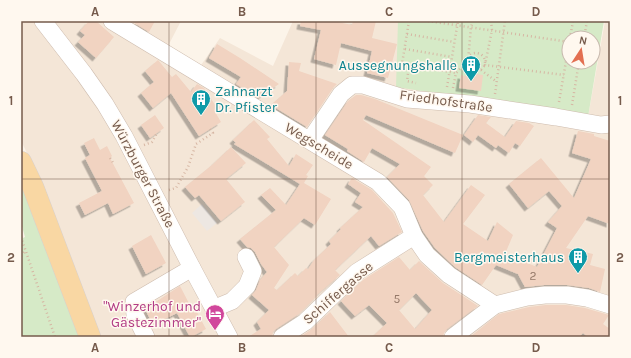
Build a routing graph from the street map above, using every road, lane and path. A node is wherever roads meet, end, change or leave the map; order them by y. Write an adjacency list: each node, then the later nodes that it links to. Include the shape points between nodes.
1 (43, 21): 50 (street, Würzburger Straße, via 105,104)
2 (112, 21): 39 (street, Wegscheide)
3 (409, 21): 13 (path)
4 (428, 21): 9 (path)
5 (458, 21): 9 (path)
6 (473, 21): 10 (path)
7 (491, 21): 11 (path)
8 (505, 21): 12 (path)
9 (457, 26): 10 (path); 14 (path)
10 (471, 26): 11 (path); 18 (path)
11 (492, 30): 12 (path); 19 (path)
12 (504, 32): 15 (path); 21 (path)
13 (407, 34): 14 (path); 16 (path)
14 (454, 42): 17 (path)
15 (561, 42)
16 (405, 49): 17 (path); 20 (path, via 402,64)
17 (452, 57): 25 (path)
18 (468, 61): 19 (path, via 471,55 478,53 484,58); 22 (path, via 472,70); 26 (path)
19 (485, 65): 21 (path); 22 (path)
20 (409, 66): 25 (path); 29 (path, via 407,81)
21 (499, 66): 27 (path); 28 (path)
22 (481, 70): 28 (path)
23 (565, 70): 27 (path)
24 (578, 70): 34 (path)
25 (449, 72): 26 (path); 31 (path)
26 (456, 73): 31 (path, via 453,89)
27 (564, 76): 35 (path)
28 (497, 83): 32 (path)
29 (420, 84)
30 (440, 87): 31 (path)
31 (446, 88)
32 (495, 100)
33 (580, 104): 34 (path)
34 (572, 105): 35 (path)
35 (555, 111): 36 (street, Friedhofstraße, via 601,125); 39 (street, Friedhofstraße, via 407,99 364,85 352,85 341,94)
36 (610, 124)
37 (210, 129): 44 (path, via 212,134 196,144 188,167 176,188)
38 (157, 133): 40 (path, via 152,142)
39 (310, 140): 45 (street, Wegscheide, via 378,182 402,208)
40 (144, 146)
41 (110, 158): 43 (path)
42 (21, 162): 55 (main road)
43 (114, 164)
44 (168, 190)
45 (414, 236): 51 (street, Wegscheide, via 427,255 449,275); 58 (street, Schiffergasse, via 357,272 305,322)
46 (21, 237): 47 (path)
47 (25, 251): 48 (path); 54 (path)
48 (21, 256)
49 (246, 257): 53 (street, via 253,271 247,286 232,301)
50 (192, 268): 53 (street, Würzburger Straße); 56 (street, via 134,302 135,315)
51 (495, 305): 52 (street, via 545,295 567,295); 59 (street)
52 (610, 305)
53 (215, 308): 57 (street, Würzburger Straße)
54 (55, 337)
55 (90, 337)
56 (146, 337)
57 (230, 337)
58 (282, 337)
59 (454, 337)

